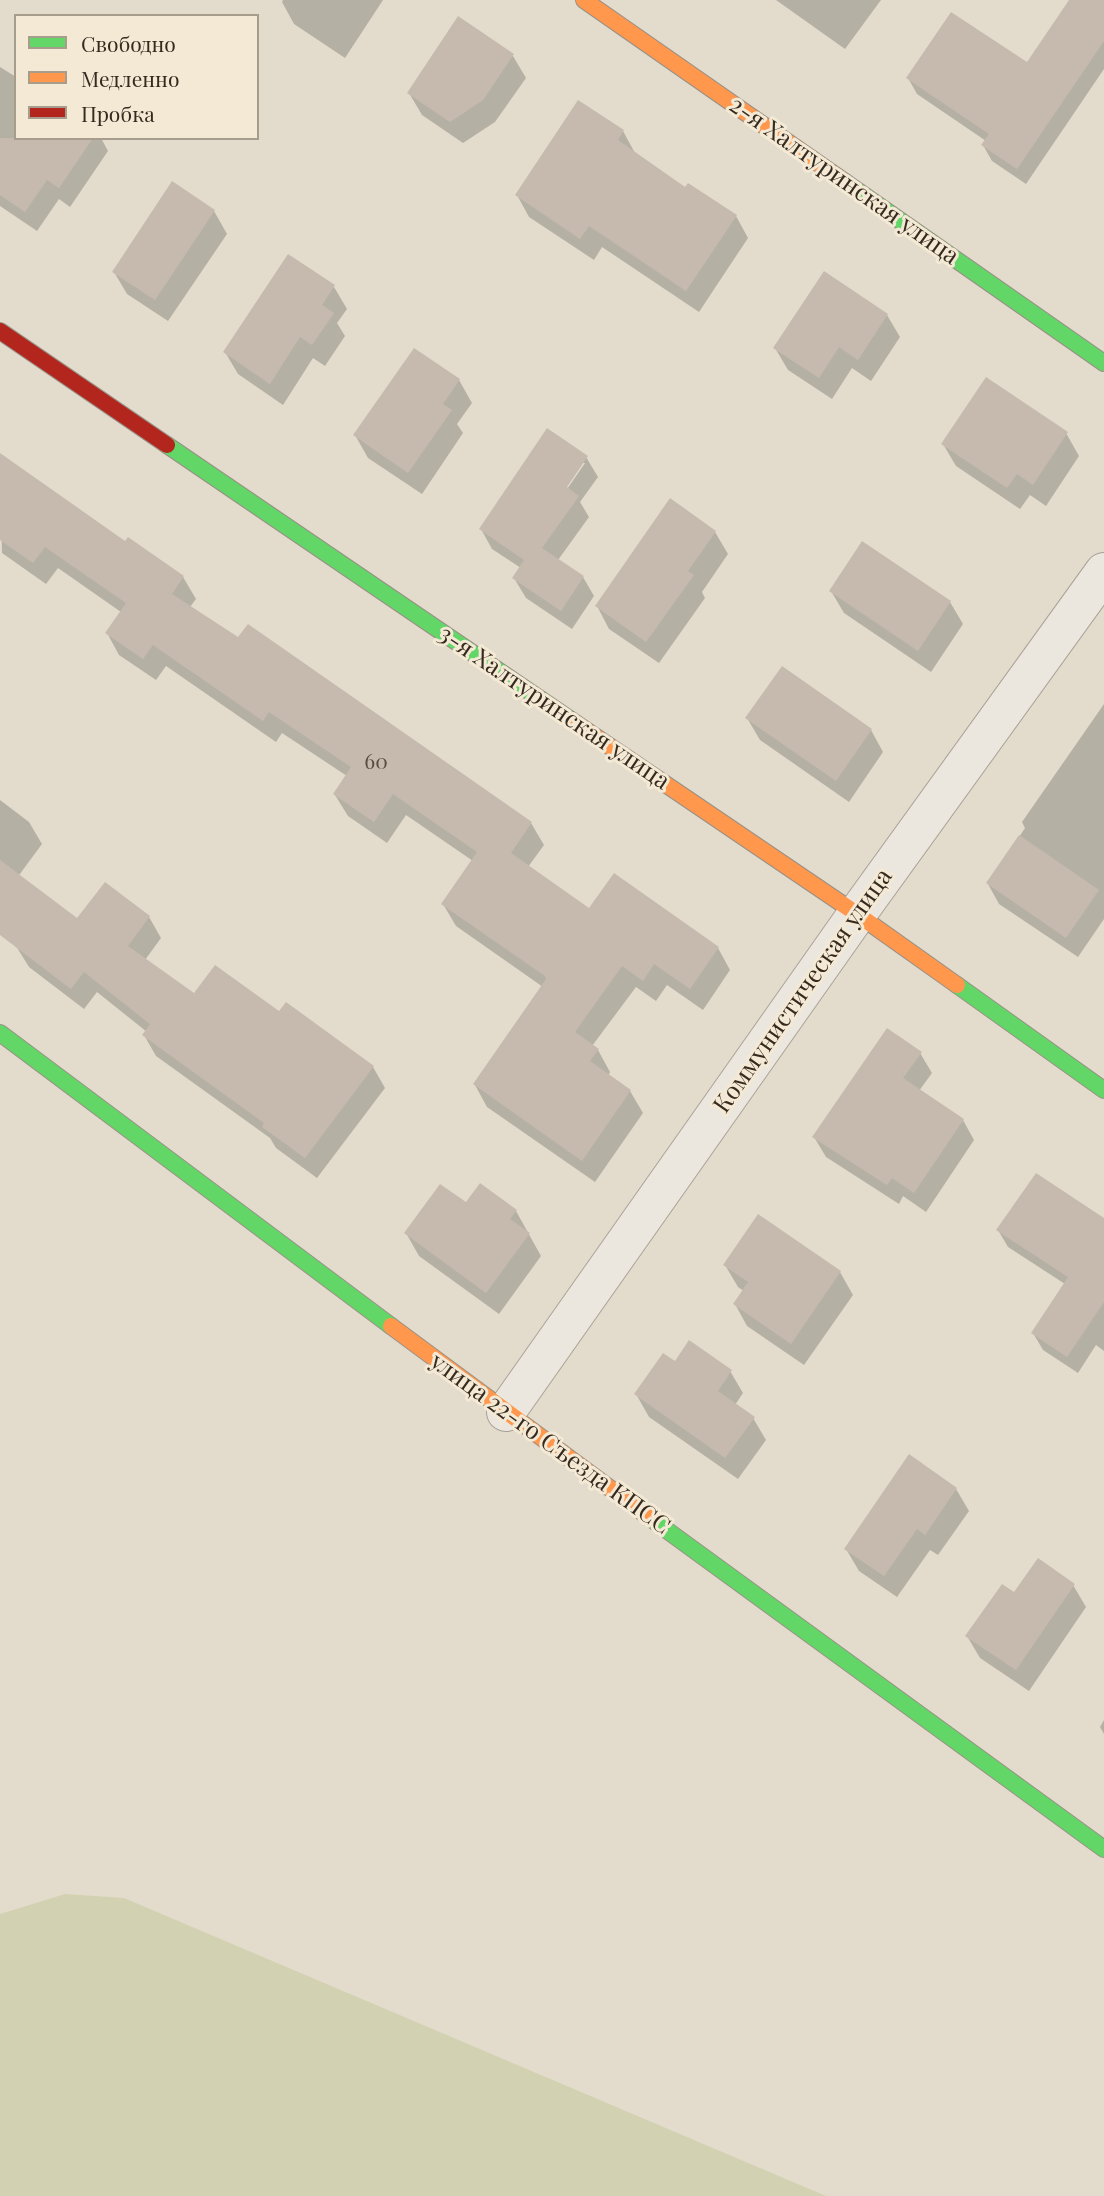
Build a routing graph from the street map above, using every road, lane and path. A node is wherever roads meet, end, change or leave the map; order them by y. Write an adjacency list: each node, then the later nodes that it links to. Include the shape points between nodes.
1 (584, 0): 3 (street, 2-я Халтуринская улица)
2 (0, 331): 5 (street, 3-я Халтуринская улица)
3 (1104, 363)
4 (1104, 572): 5 (street, Коммунистическая улица)
5 (857, 914): 7 (street, 3-я Халтуринская улица); 8 (street, Коммунистическая улица)
6 (0, 1033): 8 (street, улица 22-го Съезда КПСС)
7 (1104, 1090)
8 (506, 1412): 9 (street, улица 22-го Съезда КПСС)
9 (1104, 1849)

